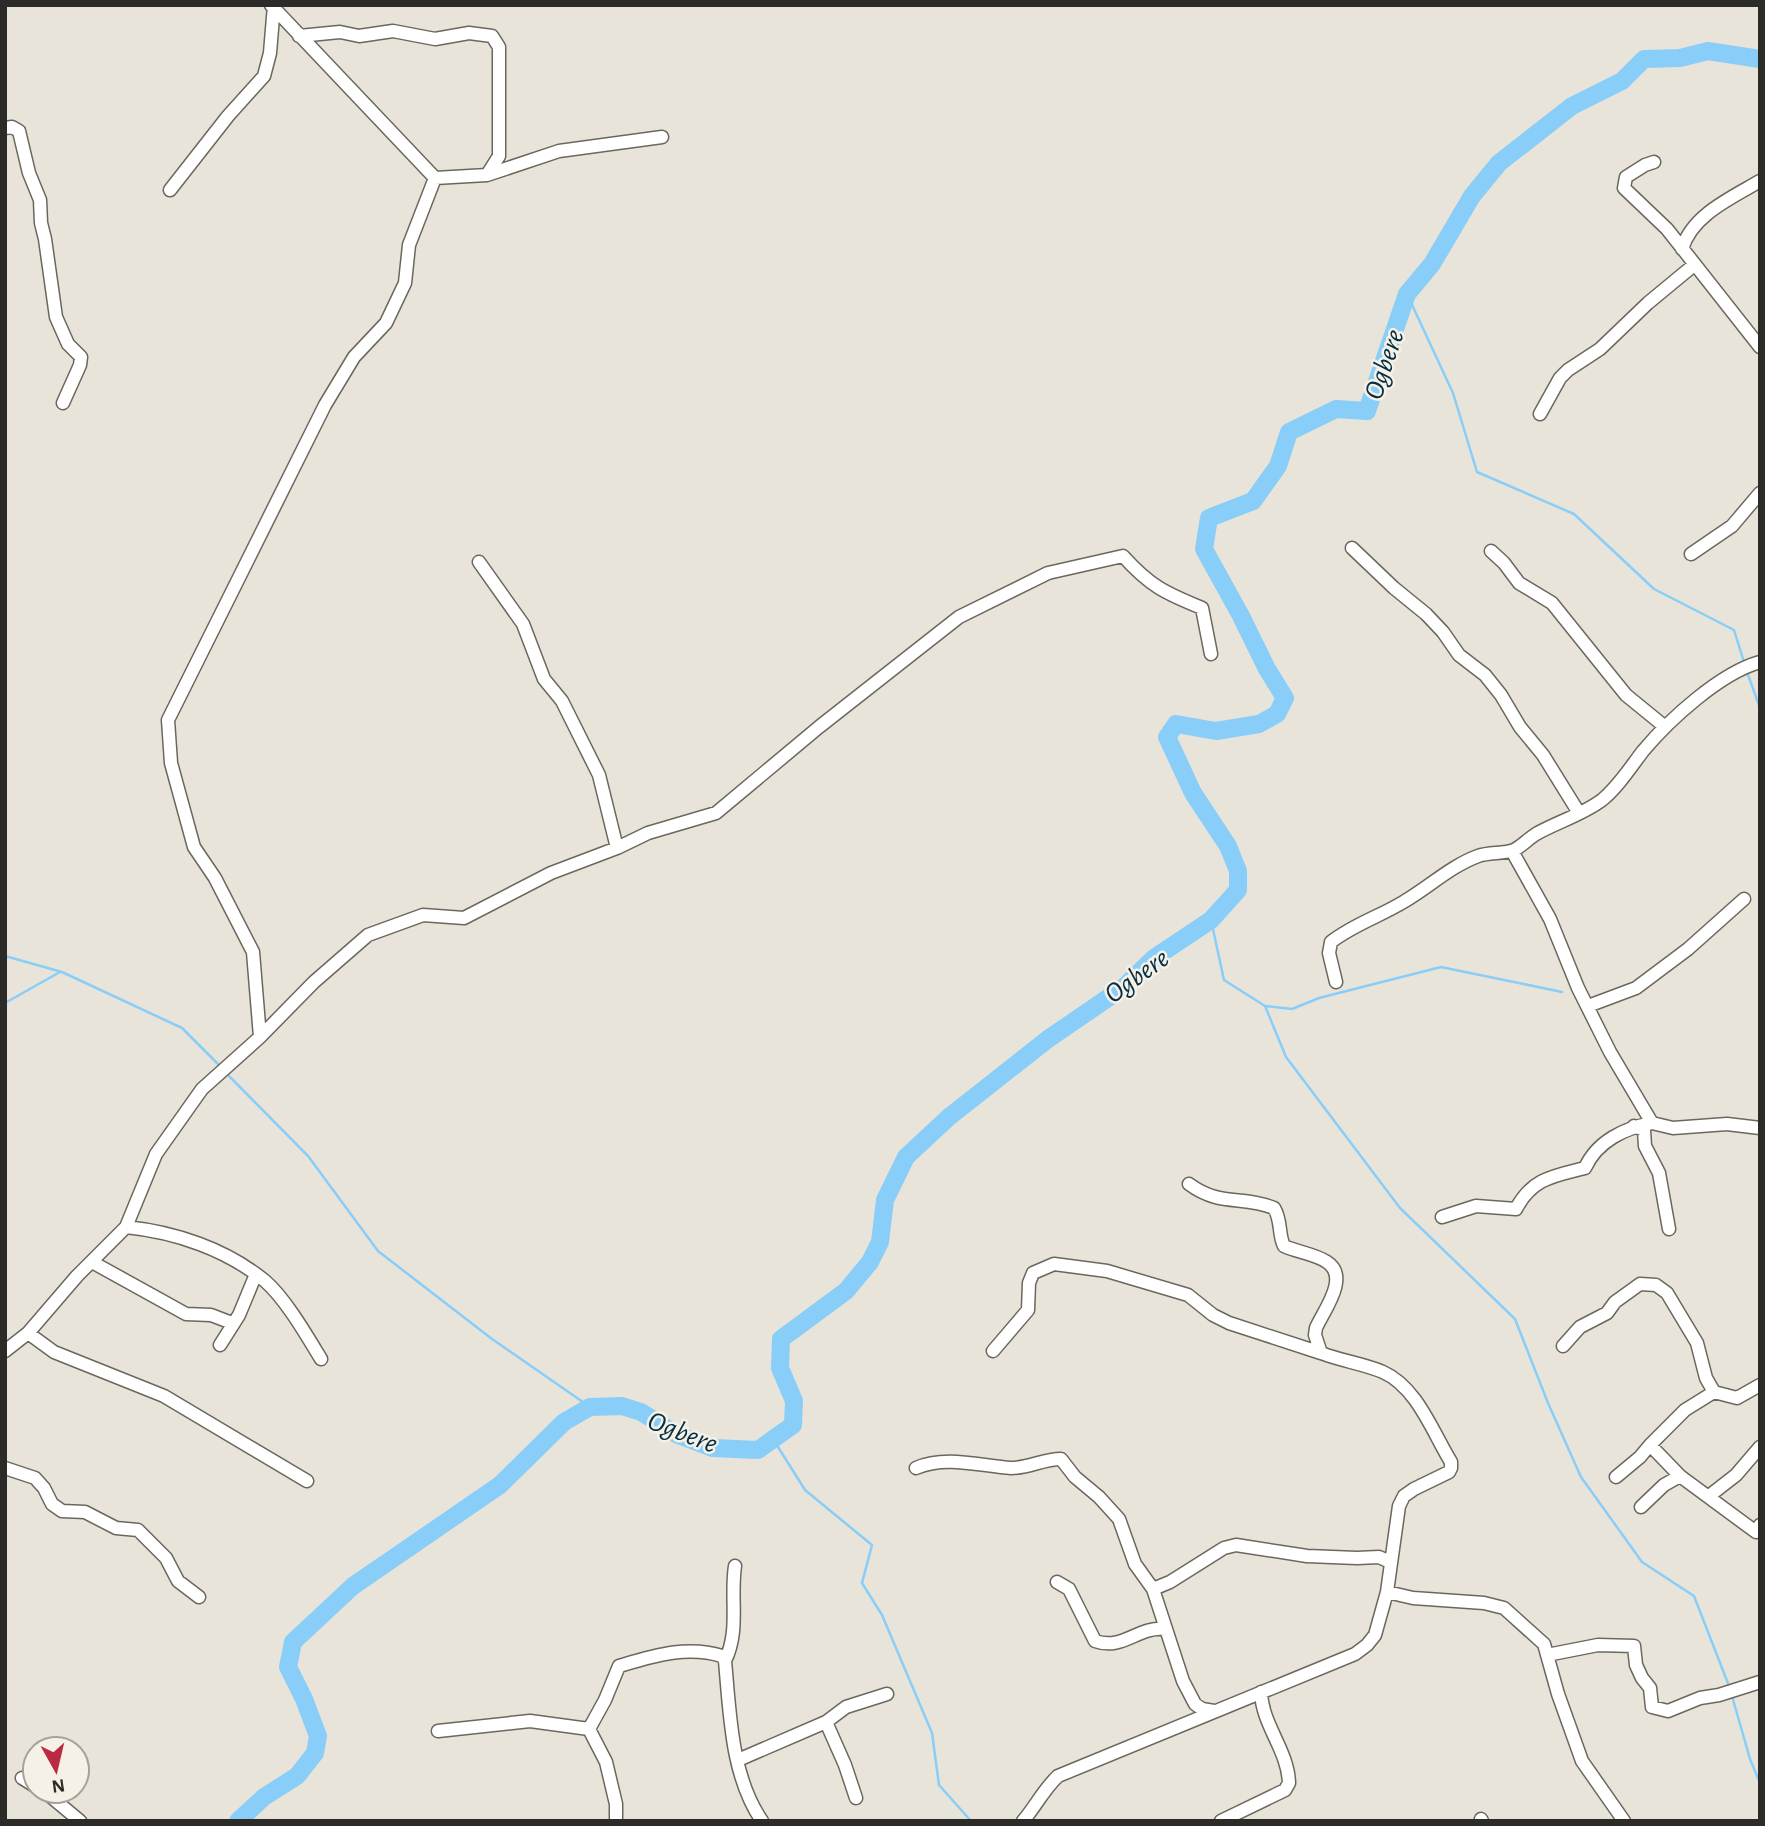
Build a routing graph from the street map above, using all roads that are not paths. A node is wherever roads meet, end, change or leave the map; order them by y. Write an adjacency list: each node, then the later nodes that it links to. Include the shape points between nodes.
1 (273, 6): 2 (street); 9 (street, via 264,76)
2 (299, 36): 6 (street, via 393,31 435,39 470,33 492,36 499,47 499,156); 7 (street)
3 (5, 128): 13 (street, via 19,131 23,139 40,200 56,317 68,344 80,357)
4 (662, 137): 6 (street, via 559,151)
5 (1654, 162): 10 (street, via 1626,177 1625,188)
6 (487, 175): 7 (street)
7 (435, 178): 29 (street, via 409,245 405,283 386,323 354,357 325,405 168,720 171,763 194,847 253,952)
8 (1760, 181): 10 (street, via 1703,217 1690,229)
9 (170, 190)
10 (1682, 249): 11 (street)
11 (1694, 265): 12 (street); 14 (street, via 1600,349 1568,370)
12 (1760, 347)
13 (63, 404)
14 (1540, 414)
15 (1760, 493): 18 (street, via 1732,526)
16 (1352, 548): 23 (street, via 1485,675)
17 (1491, 551): 22 (street, via 1518,583 1552,603 1626,695)
18 (1691, 554)
19 (479, 562): 24 (street, via 523,624 544,679 562,701 599,775)
20 (1211, 653): 24 (street, via 1202,608 1144,579 1123,556 1048,573 959,617 716,813 648,833)
21 (1751, 665): 22 (street, via 1717,684)
22 (1664, 726): 23 (street, via 1615,788)
23 (1578, 813): 25 (street)
24 (617, 848): 29 (street, via 551,873 464,918 422,915 368,936)
25 (1512, 851): 27 (street, via 1476,857 1403,903 1344,932 1331,942 1329,953); 28 (street, via 1550,919)
26 (1744, 900): 28 (street, via 1636,988)
27 (1336, 982)
28 (1588, 1006): 30 (street)
29 (260, 1037): 35 (street, via 202,1088 181,1116 156,1154)
30 (1652, 1123): 31 (street); 32 (street, via 1673,1128 1727,1124)
31 (1633, 1126): 34 (street, via 1591,1156 1586,1168 1534,1184 1516,1209 1476,1206); 36 (street, via 1644,1130 1645,1146 1660,1173)
32 (1760, 1128)
33 (1189, 1184): 45 (street, via 1223,1200 1274,1208 1284,1246 1333,1268 1336,1285 1315,1335)
34 (1442, 1217)
35 (126, 1227): 37 (street); 38 (street, via 182,1237)
36 (1669, 1229)
37 (92, 1262): 39 (street, via 186,1314 211,1315); 40 (street)
38 (256, 1274): 39 (street); 46 (street, via 286,1307)
39 (232, 1323): 41 (street)
40 (28, 1334): 44 (street); 55 (street, via 54,1352 164,1396)
41 (220, 1345)
42 (1563, 1346): 48 (street, via 1580,1327 1606,1313 1640,1284 1656,1285 1667,1293 1697,1343)
43 (993, 1351): 45 (street, via 1028,1310 1033,1273 1054,1264 1107,1271 1188,1295 1229,1323)
44 (5, 1352)
45 (1321, 1353): 59 (street, via 1386,1373 1399,1383 1416,1401 1451,1462 1449,1472 1404,1496)
46 (321, 1359)
47 (1760, 1385): 48 (street, via 1737,1398)
48 (1714, 1392): 49 (street, via 1685,1410)
49 (1650, 1445): 53 (street); 54 (street)
50 (1758, 1452): 56 (street)
51 (5, 1468): 64 (street, via 35,1478 62,1511 85,1512 116,1528 138,1531 166,1558 178,1581)
52 (916, 1468): 62 (street, via 946,1463 1012,1468 1060,1460 1119,1519 1136,1564)
53 (1680, 1476): 56 (street); 57 (street)
54 (1616, 1477)
55 (307, 1481)
56 (1709, 1496): 58 (street, via 1756,1532)
57 (1642, 1507)
58 (1760, 1525)
59 (1390, 1562): 62 (street, via 1379,1557 1307,1556 1237,1545); 63 (street)
60 (735, 1566): 67 (street, via 734,1635)
61 (1058, 1582): 65 (street, via 1069,1589 1095,1641 1113,1644 1144,1631)
62 (1153, 1589): 65 (street)
63 (1387, 1592): 66 (street, via 1504,1608 1544,1644); 69 (street, via 1367,1646)
64 (199, 1597)
65 (1165, 1629): 71 (street, via 1195,1704)
66 (1547, 1655): 68 (street, via 1598,1646 1634,1646 1652,1707 1668,1711); 83 (street, via 1582,1761)
67 (725, 1661): 73 (street, via 698,1649 619,1667); 75 (street)
68 (1760, 1682)
69 (1261, 1692): 71 (street); 82 (street, via 1261,1706 1285,1760 1289,1783 1285,1790)
70 (887, 1694): 72 (street, via 846,1707)
71 (1214, 1711): 81 (street, via 1058,1776)
72 (826, 1722): 75 (street); 76 (street)
73 (589, 1729): 74 (street, via 530,1721); 79 (street, via 606,1762)
74 (438, 1731)
75 (738, 1760): 80 (street)
76 (856, 1798)
77 (61, 1805): 78 (street)
78 (80, 1821)
79 (616, 1821)
80 (762, 1821)
81 (1023, 1821)
82 (1221, 1821)
83 (1624, 1821)

